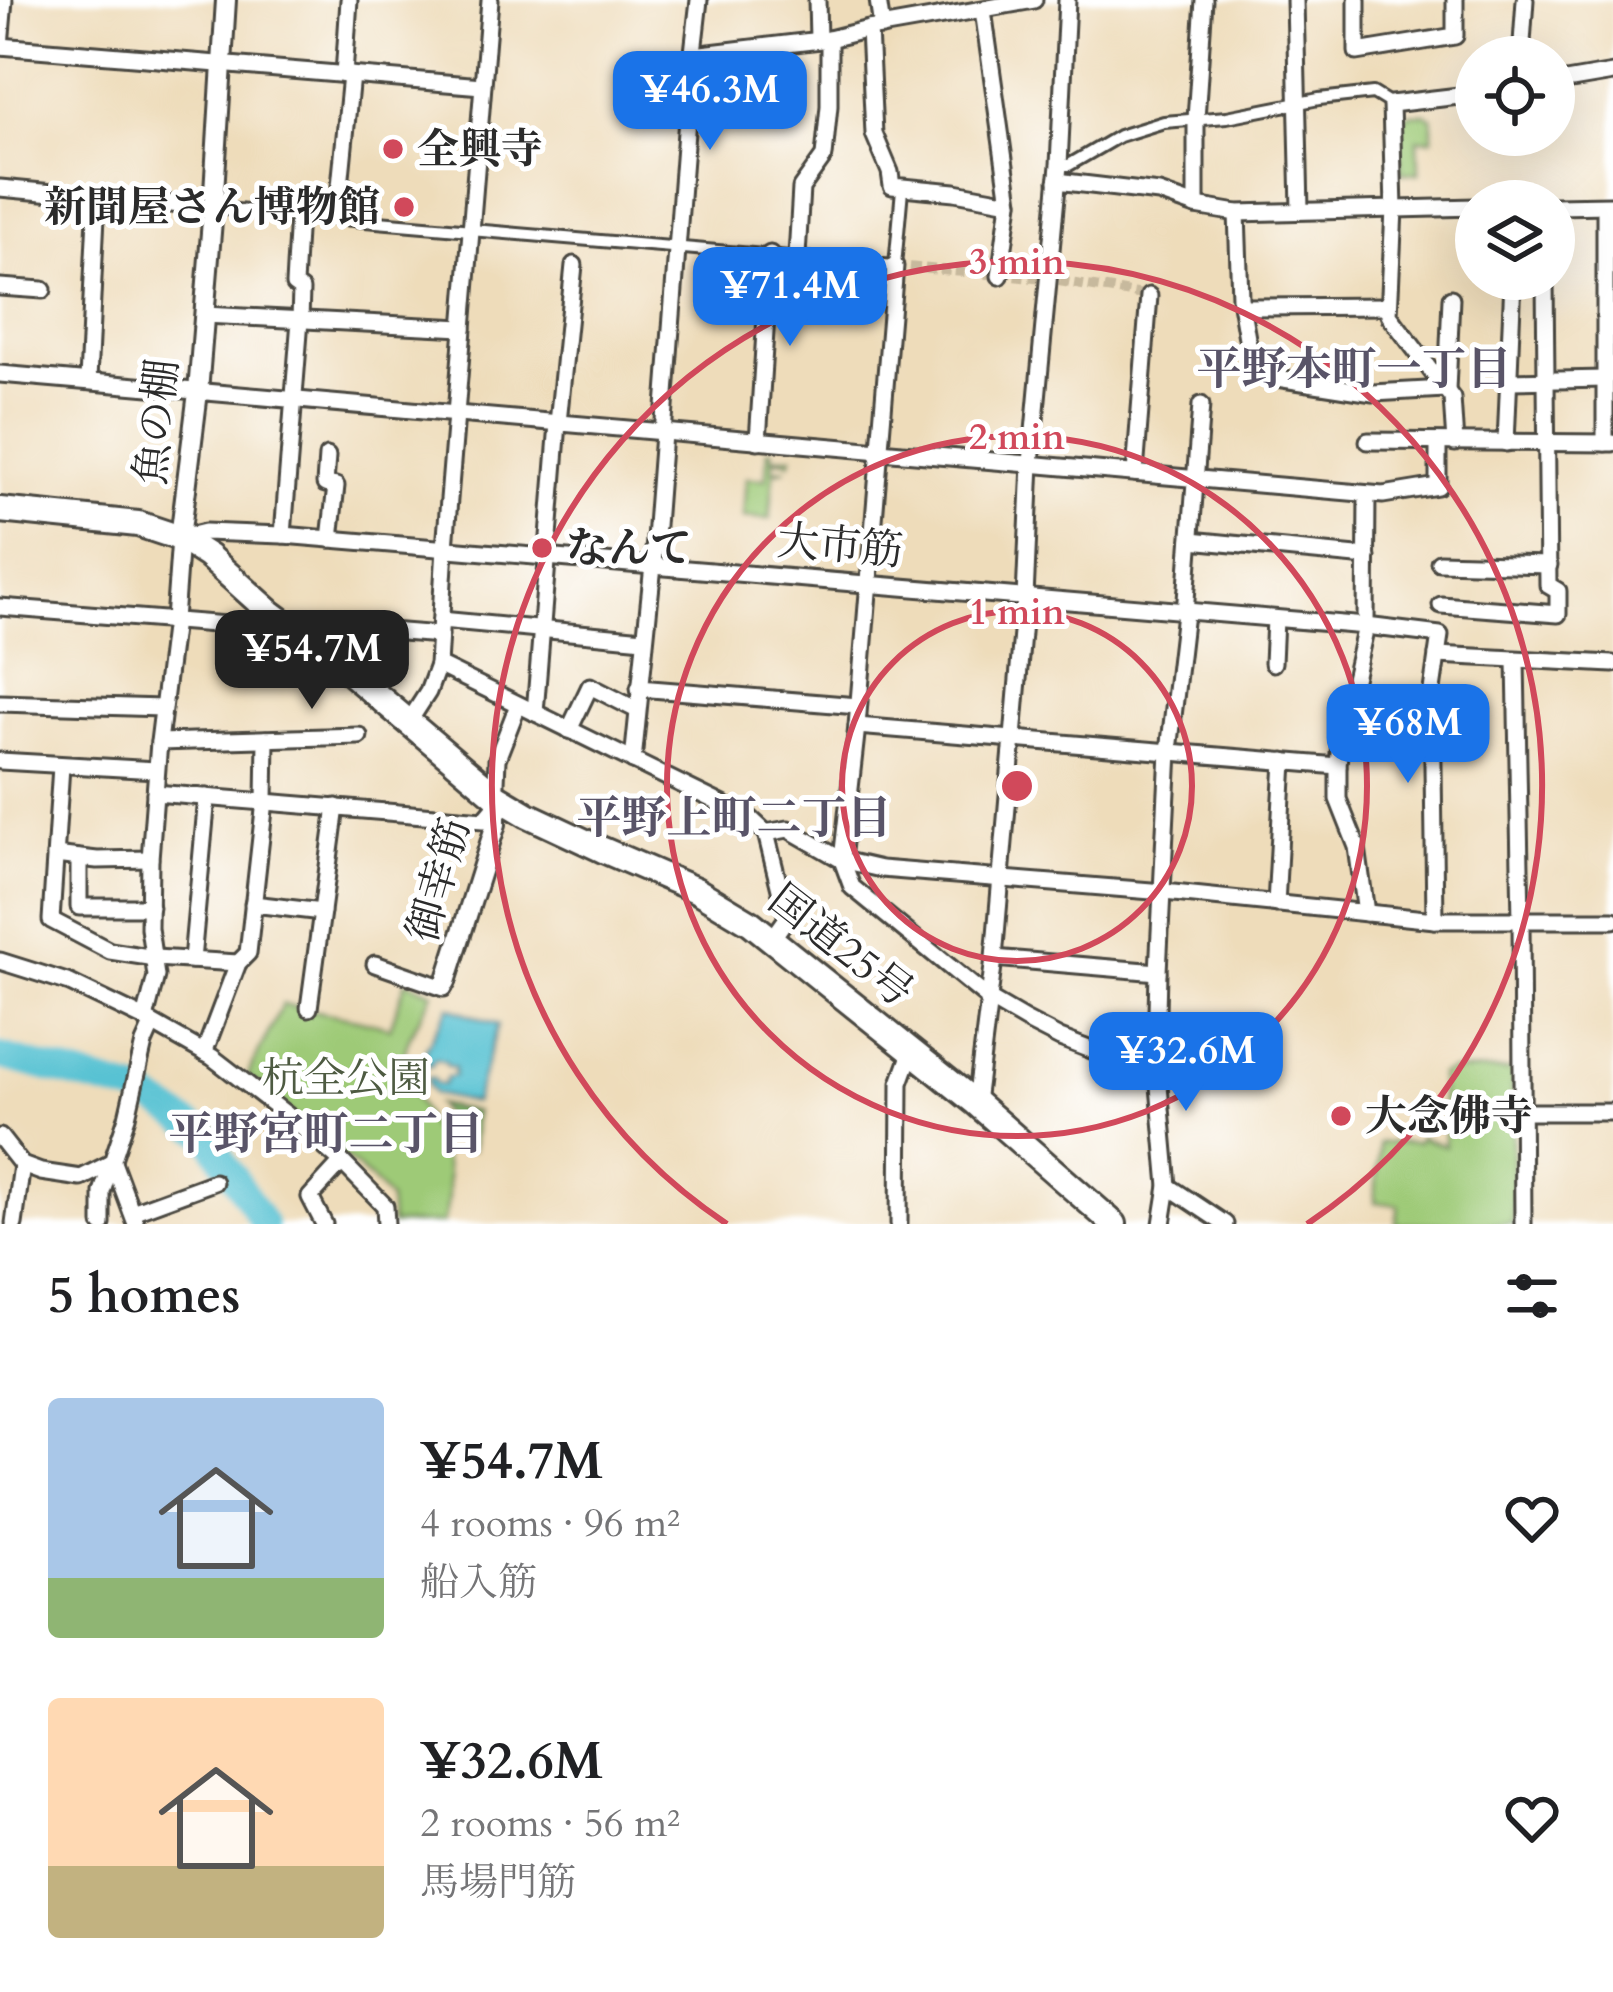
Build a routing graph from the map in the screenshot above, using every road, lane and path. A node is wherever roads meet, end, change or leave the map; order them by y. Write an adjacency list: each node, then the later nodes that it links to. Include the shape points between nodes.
1 (4, 0): 19 (street)
2 (226, 0): 21 (street, 魚の棚)
3 (350, 0): 23 (street)
4 (490, 0): 25 (street)
5 (699, 0): 20 (street)
6 (817, 0): 18 (street)
7 (878, 0): 16 (street)
8 (1034, 0): 15 (street)
9 (1067, 0): 30 (street)
10 (1204, 0): 29 (street)
11 (1295, 0): 27 (street)
12 (1357, 0): 13 (street, via 1357,52 1455,35)
13 (1455, 0)
14 (1526, 0): 17 (street)
15 (982, 10): 16 (street); 34 (street)
16 (876, 28): 18 (street); 32 (street, via 874,134 892,186)
17 (1523, 36)
18 (823, 39): 20 (street); 48 (street, via 824,156 801,188)
19 (0, 46): 21 (street)
20 (693, 55): 46 (street)
21 (220, 64): 23 (street); 38 (street, 魚の棚)
22 (1613, 73): 24 (street)
23 (348, 75): 25 (street); 44 (street)
24 (1575, 79)
25 (482, 86): 45 (street)
26 (1455, 96): 28 (street)
27 (1297, 102): 28 (street, via 1373,94); 29 (street); 41 (street)
28 (1390, 104): 40 (street)
29 (1196, 119): 30 (street, via 1119,136); 36 (street)
30 (1058, 173): 36 (street); 84 (street)
31 (0, 188): 33 (street)
32 (902, 189): 34 (street); 51 (street)
33 (97, 196): 38 (street); 66 (street)
34 (1010, 202): 52 (street)
35 (1609, 205): 37 (street); 49 (street)
36 (1196, 206): 42 (street)
37 (1575, 206)
38 (214, 208): 43 (street); 61 (street, 魚の棚)
39 (1455, 208): 40 (street)
40 (1394, 209): 41 (street); 59 (street)
41 (1300, 210): 42 (street)
42 (1238, 213): 60 (street)
43 (298, 214): 44 (street); 62 (street)
44 (338, 217): 45 (street)
45 (471, 228): 46 (street); 63 (street)
46 (677, 246): 47 (street); 75 (street)
47 (770, 254): 48 (street); 76 (street)
48 (797, 256): 51 (street)
49 (1609, 262): 65 (street)
50 (574, 265): 74 (street)
51 (895, 266): 82 (street)
52 (1000, 276)
53 (0, 287): 54 (street)
54 (43, 290)
55 (1149, 296): 85 (street)
56 (1451, 298): 69 (street)
57 (1512, 300): 68 (street)
58 (1545, 300): 67 (street)
59 (1389, 306): 60 (street); 69 (street)
60 (1242, 307): 69 (street, via 1257,375 1373,393)
61 (205, 315): 62 (street); 70 (street, 魚の棚)
62 (299, 320): 63 (street); 71 (street)
63 (463, 328): 73 (street)
64 (0, 374): 66 (street)
65 (1605, 379): 67 (street); 81 (street)
66 (88, 380): 70 (street)
67 (1544, 380): 68 (street); 80 (street)
68 (1508, 381): 79 (street)
69 (1446, 391): 78 (street)
70 (198, 392): 71 (street); 90 (street, 魚の棚)
71 (296, 400): 73 (street); 89 (street)
72 (1202, 405): 86 (street)
73 (456, 413): 74 (street); 93 (street)
74 (558, 423): 75 (street); 94 (street)
75 (662, 432): 76 (street); 97 (street)
76 (758, 441): 82 (street)
77 (1368, 441): 78 (street)
78 (1447, 443): 79 (street); 87 (street, via 1438,486)
79 (1505, 443): 80 (street)
80 (1545, 443): 81 (street); 98 (street)
81 (1609, 443)
82 (878, 452): 84 (street); 99 (street)
83 (327, 456): 91 (street, via 325,484 336,486)
84 (1031, 463): 85 (street); 100 (street)
85 (1136, 472): 86 (street)
86 (1196, 478): 87 (street); 92 (street)
87 (1367, 494): 95 (street)
88 (0, 510): 90 (highway, 国道25号, via 138,524)
89 (284, 535): 90 (street, 大市筋); 91 (street, 大市筋)
90 (180, 538): 103 (highway, 国道25号); 106 (street)
91 (330, 539): 93 (street, 大市筋)
92 (1191, 540): 95 (street); 104 (street)
93 (445, 548): 94 (street, 大市筋); 108 (street)
94 (548, 557): 97 (street, 大市筋); 110 (street)
95 (1367, 557): 107 (street)
96 (1439, 562): 98 (street)
97 (653, 565): 99 (street, 大市筋); 111 (street)
98 (1549, 566): 101 (street, via 1558,614)
99 (869, 585): 100 (street, 大市筋); 120 (street)
100 (1025, 598): 104 (street, 大市筋); 129 (street)
101 (1441, 605)
102 (0, 607): 106 (street)
103 (270, 612): 106 (street, via 252,627); 124 (highway, 国道25号)
104 (1185, 613): 105 (street, 大市筋); 131 (street)
105 (1275, 619): 107 (street, 大市筋); 114 (street)
106 (174, 620): 121 (street)
107 (1366, 626): 112 (street, 大市筋, via 1440,635); 136 (street)
108 (440, 627): 109 (street); 110 (street); 116 (street)
109 (352, 628)
110 (541, 629): 111 (street); 123 (street)
111 (644, 640): 117 (street)
112 (1437, 656): 113 (street); 155 (street)
113 (1516, 661): 115 (street); 156 (street)
114 (1273, 663)
115 (1613, 664)
116 (438, 665): 119 (street); 124 (street)
117 (639, 688): 120 (street); 122 (street)
118 (0, 703): 121 (street)
119 (518, 705): 123 (street); 139 (street, via 497,759)
120 (858, 706): 125 (street)
121 (162, 708): 130 (street)
122 (637, 710): 126 (street, via 590,686); 133 (street)
123 (535, 713): 126 (street)
124 (408, 723): 139 (highway, 国道25号)
125 (856, 726): 129 (street); 147 (street)
126 (568, 730): 133 (street)
127 (359, 736): 128 (street)
128 (266, 739): 130 (street); 141 (street)
129 (1012, 740): 131 (street); 148 (street)
130 (159, 742): 137 (street)
131 (1169, 751): 134 (street); 149 (street)
132 (0, 761): 135 (street)
133 (632, 761): 143 (street)
134 (1284, 761): 136 (street); 151 (street)
135 (61, 766): 137 (street); 144 (street)
136 (1337, 766): 154 (street)
137 (156, 770): 138 (street)
138 (155, 793): 140 (street); 146 (street)
139 (496, 796): 142 (street, via 484,820); 158 (highway, 国道25号, via 696,890); 166 (street, 御幸筋, via 496,824)
140 (207, 797): 141 (street); 161 (street)
141 (265, 801): 142 (street); 150 (street)
142 (336, 807): 153 (street)
143 (766, 833): 147 (street, via 788,829); 158 (street, via 787,918)
144 (55, 855): 145 (street); 159 (street, via 51,920 110,951)
145 (80, 858): 146 (street); 152 (street, via 79,907)
146 (150, 860): 152 (street)
147 (842, 860): 148 (street); 167 (street, via 852,887)
148 (1000, 878): 149 (street); 160 (street)
149 (1164, 892): 151 (street); 165 (street)
150 (253, 904): 153 (street); 163 (street, via 248,952)
151 (1276, 904): 154 (street)
152 (149, 907): 159 (street)
153 (322, 912): 168 (street)
154 (1366, 913): 155 (street)
155 (1435, 920): 156 (street)
156 (1521, 920): 157 (street); 174 (street)
157 (1613, 920)
158 (772, 940): 170 (highway, 国道25号)
159 (155, 958): 161 (street); 169 (street)
160 (994, 958): 165 (street); 167 (street)
161 (192, 960): 163 (street)
162 (0, 961): 169 (street, via 70,983)
163 (238, 963): 171 (street)
164 (376, 964): 166 (street)
165 (1158, 972): 172 (street)
166 (445, 985)
167 (989, 999): 172 (street, via 1099,1052); 173 (street)
168 (309, 1008)
169 (148, 1022): 171 (street); 177 (street)
170 (912, 1050): 173 (highway, 国道25号); 187 (street, via 900,1083)
171 (204, 1053): 178 (street)
172 (1156, 1054): 181 (street)
173 (976, 1103): 188 (highway, 国道25号)
174 (1522, 1112): 175 (street); 191 (street)
175 (1613, 1112)
176 (1, 1140): 179 (street)
177 (113, 1162): 179 (street, via 81,1178); 182 (street); 184 (street)
178 (342, 1162): 185 (street, via 310,1197); 186 (street, via 385,1206)
179 (22, 1165): 183 (street)
180 (214, 1182): 182 (street)
181 (1168, 1186): 189 (street); 190 (street)
182 (134, 1218)
183 (14, 1224)
184 (102, 1224)
185 (324, 1224)
186 (386, 1224)
187 (898, 1224)
188 (1114, 1224)
189 (1162, 1224)
190 (1225, 1224)
191 (1523, 1224)

